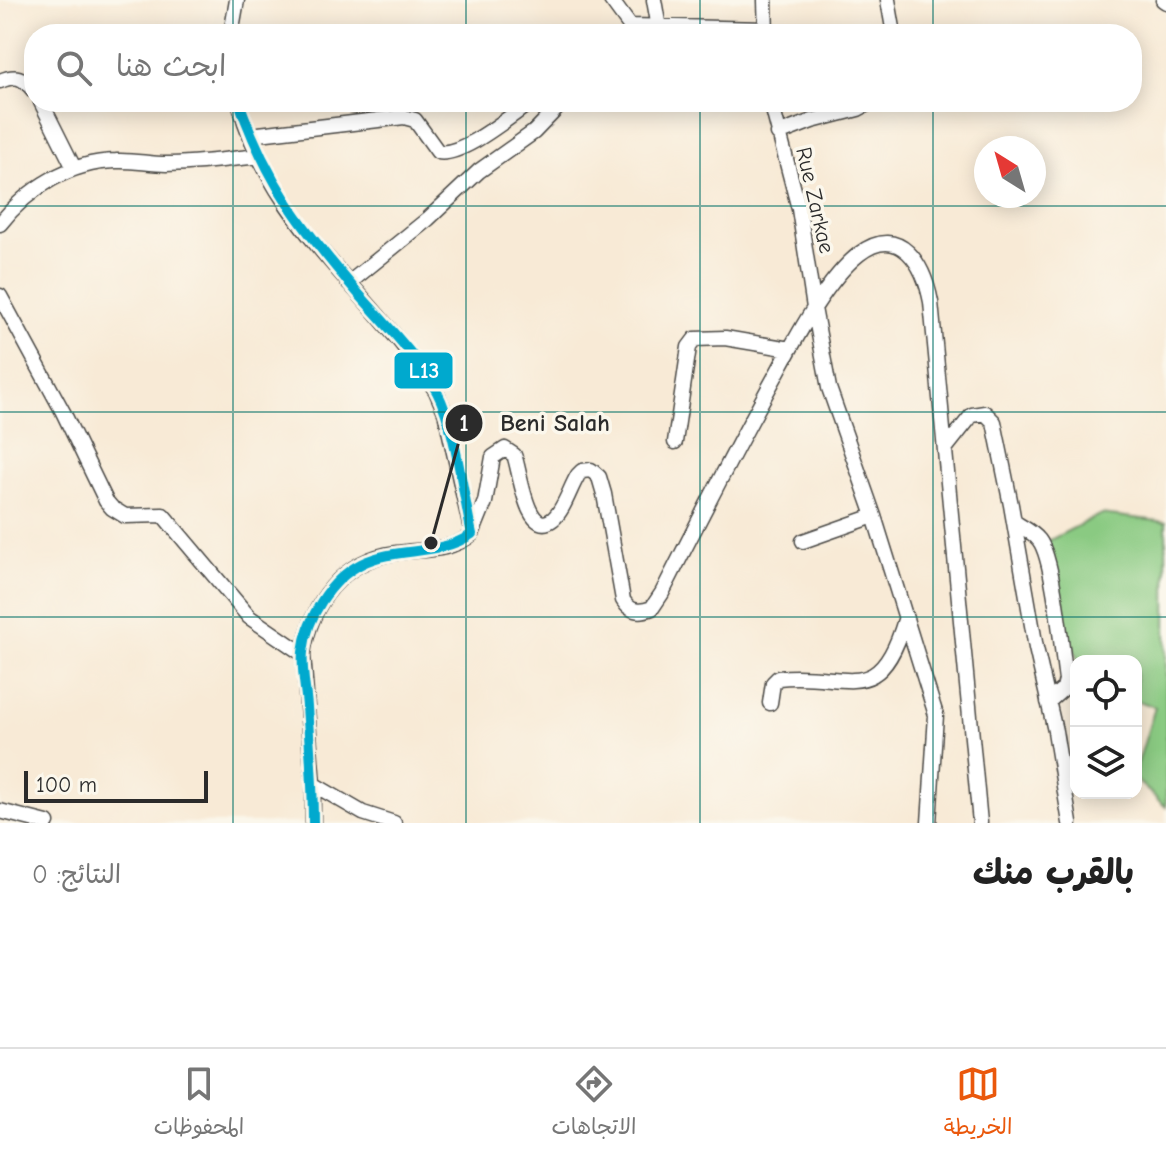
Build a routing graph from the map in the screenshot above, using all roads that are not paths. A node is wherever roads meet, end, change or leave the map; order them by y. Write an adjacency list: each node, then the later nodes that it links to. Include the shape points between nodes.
1 (237, 0): 6 (street)
2 (611, 0): 7 (street)
3 (654, 0): 8 (street)
4 (765, 0): 9 (street)
5 (888, 0): 10 (street)
6 (233, 24)
7 (622, 24)
8 (658, 24)
9 (766, 24)
10 (892, 24)
11 (24, 80): 12 (street, via 15,76)
12 (0, 81)
13 (46, 112): 22 (street)
14 (242, 112): 20 (street)
15 (515, 112): 20 (street, via 450,153 438,152 415,120 404,117)
16 (553, 112): 24 (street)
17 (773, 112): 19 (street, Rue Zarkae)
18 (848, 112): 19 (street)
19 (778, 134): 26 (street, Rue Zarkae, via 799,209)
20 (250, 135): 21 (street)
21 (259, 156): 22 (street, via 163,164 118,161); 24 (street, via 292,214)
22 (74, 168): 23 (street, via 23,199)
23 (0, 224)
24 (349, 283): 32 (street, via 441,401)
25 (0, 296): 35 (street, via 112,508 125,516 163,515 249,617)
26 (814, 308): 27 (street); 29 (street, via 868,248 897,245 914,259 931,302); 30 (street, Rue Zarkae, via 832,398)
27 (790, 349): 28 (street, via 725,338 695,339 689,347); 32 (street, via 652,608 637,612 623,600 604,494 591,470 578,475 556,516 539,521 527,506 514,455 505,449 497,452)
28 (675, 442)
29 (945, 449): 31 (street, via 972,415 985,413 994,422); 44 (street)
30 (874, 516): 33 (street); 34 (street, Rue Zarkae)
31 (1014, 522): 36 (street); 36 (street, via 1040,541 1056,604 1066,680)
32 (472, 534): 35 (street, via 448,547 381,556 352,567 318,608)
33 (803, 541)
34 (905, 620): 37 (street, via 891,659 877,673 842,681 778,678); 43 (street, Rue Zarkae, via 937,723)
35 (303, 654): 38 (street)
36 (1048, 702): 45 (street)
37 (770, 703)
38 (313, 784): 41 (street); 42 (street, via 363,813)
39 (0, 811): 40 (street)
40 (47, 823)
41 (313, 823)
42 (394, 823)
43 (929, 823)
44 (980, 823)
45 (1070, 823)

